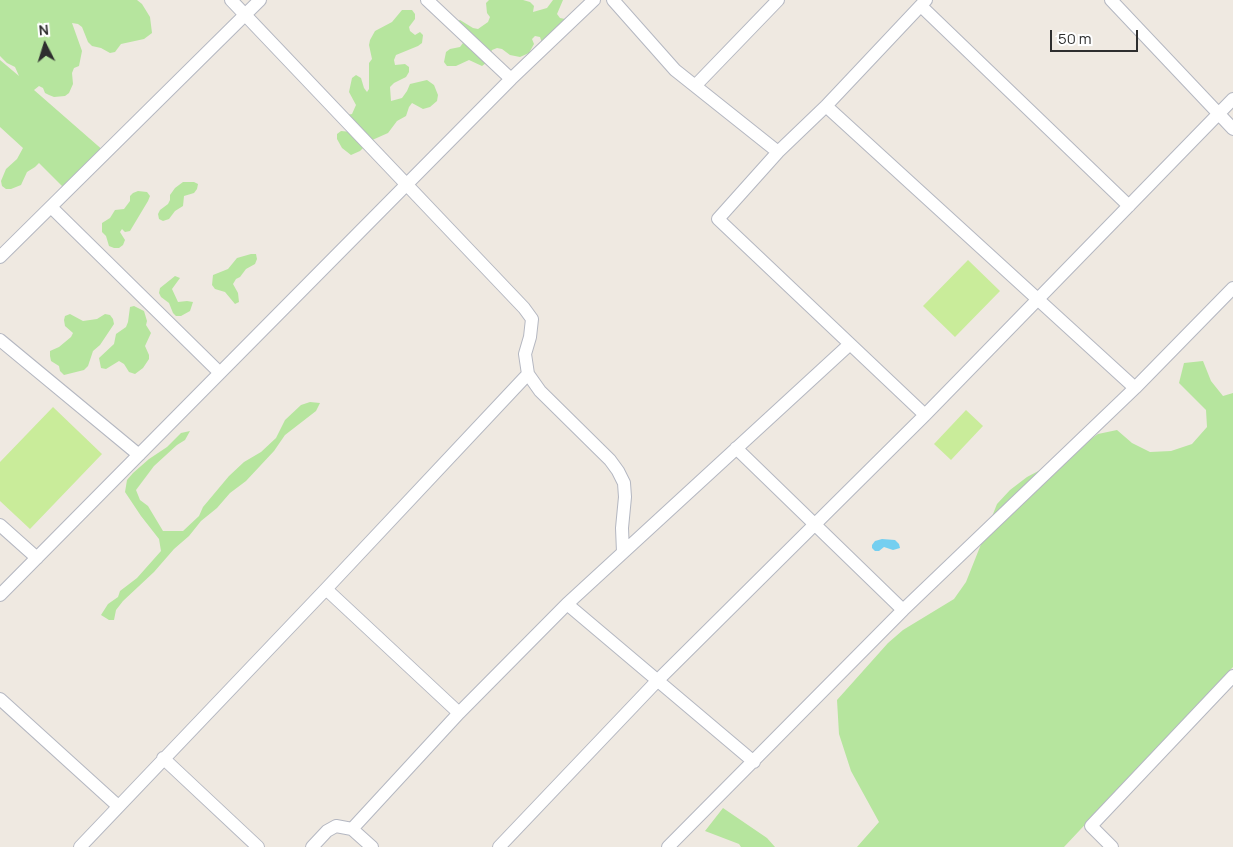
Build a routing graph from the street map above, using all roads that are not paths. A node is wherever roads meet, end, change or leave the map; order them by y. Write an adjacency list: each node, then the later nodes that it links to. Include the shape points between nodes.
1 (231, 0): 9 (street)
2 (260, 0): 9 (street)
3 (427, 0): 10 (street)
4 (594, 0): 10 (street)
5 (613, 0): 11 (street, via 675,70)
6 (778, 0): 11 (street)
7 (1111, 0): 14 (street)
8 (923, 3): 13 (street); 19 (street)
9 (245, 15): 17 (street); 18 (street)
10 (511, 80): 17 (street)
11 (695, 86): 16 (street)
12 (1233, 99): 14 (street)
13 (826, 106): 16 (street); 22 (street)
14 (1218, 115): 15 (street); 19 (street)
15 (1233, 129)
16 (778, 152): 24 (street, via 718,219)
17 (406, 185): 25 (street); 26 (street, via 532,319 525,354)
18 (51, 206): 20 (street); 25 (street)
19 (1129, 206): 22 (street)
20 (0, 257)
21 (1233, 288): 27 (street)
22 (1038, 300): 27 (street); 28 (street)
23 (0, 340): 30 (street)
24 (850, 344): 28 (street); 29 (street)
25 (220, 373): 30 (street)
26 (528, 374): 33 (street, via 540,391 618,471 624,483 625,497); 35 (street)
27 (1135, 388): 38 (street)
28 (925, 415): 32 (street)
29 (736, 448): 32 (street); 33 (street)
30 (139, 455): 34 (street)
31 (0, 525): 34 (street)
32 (815, 525): 38 (street); 40 (street)
33 (623, 552): 37 (street)
34 (37, 558): 36 (street)
35 (326, 589): 42 (street); 43 (street)
36 (0, 595)
37 (566, 604): 40 (street); 42 (street)
38 (903, 610): 44 (street)
39 (1233, 676): 53 (street, via 1092,826)
40 (657, 681): 44 (street); 51 (street)
41 (0, 699): 45 (street)
42 (460, 713): 46 (street)
43 (163, 758): 45 (street); 48 (street)
44 (754, 762): 52 (street)
45 (118, 806): 47 (street)
46 (352, 829): 49 (street, via 336,826); 50 (street)
47 (80, 847)
48 (258, 847)
49 (312, 847)
50 (372, 847)
51 (499, 847)
52 (668, 847)
53 (1112, 847)

